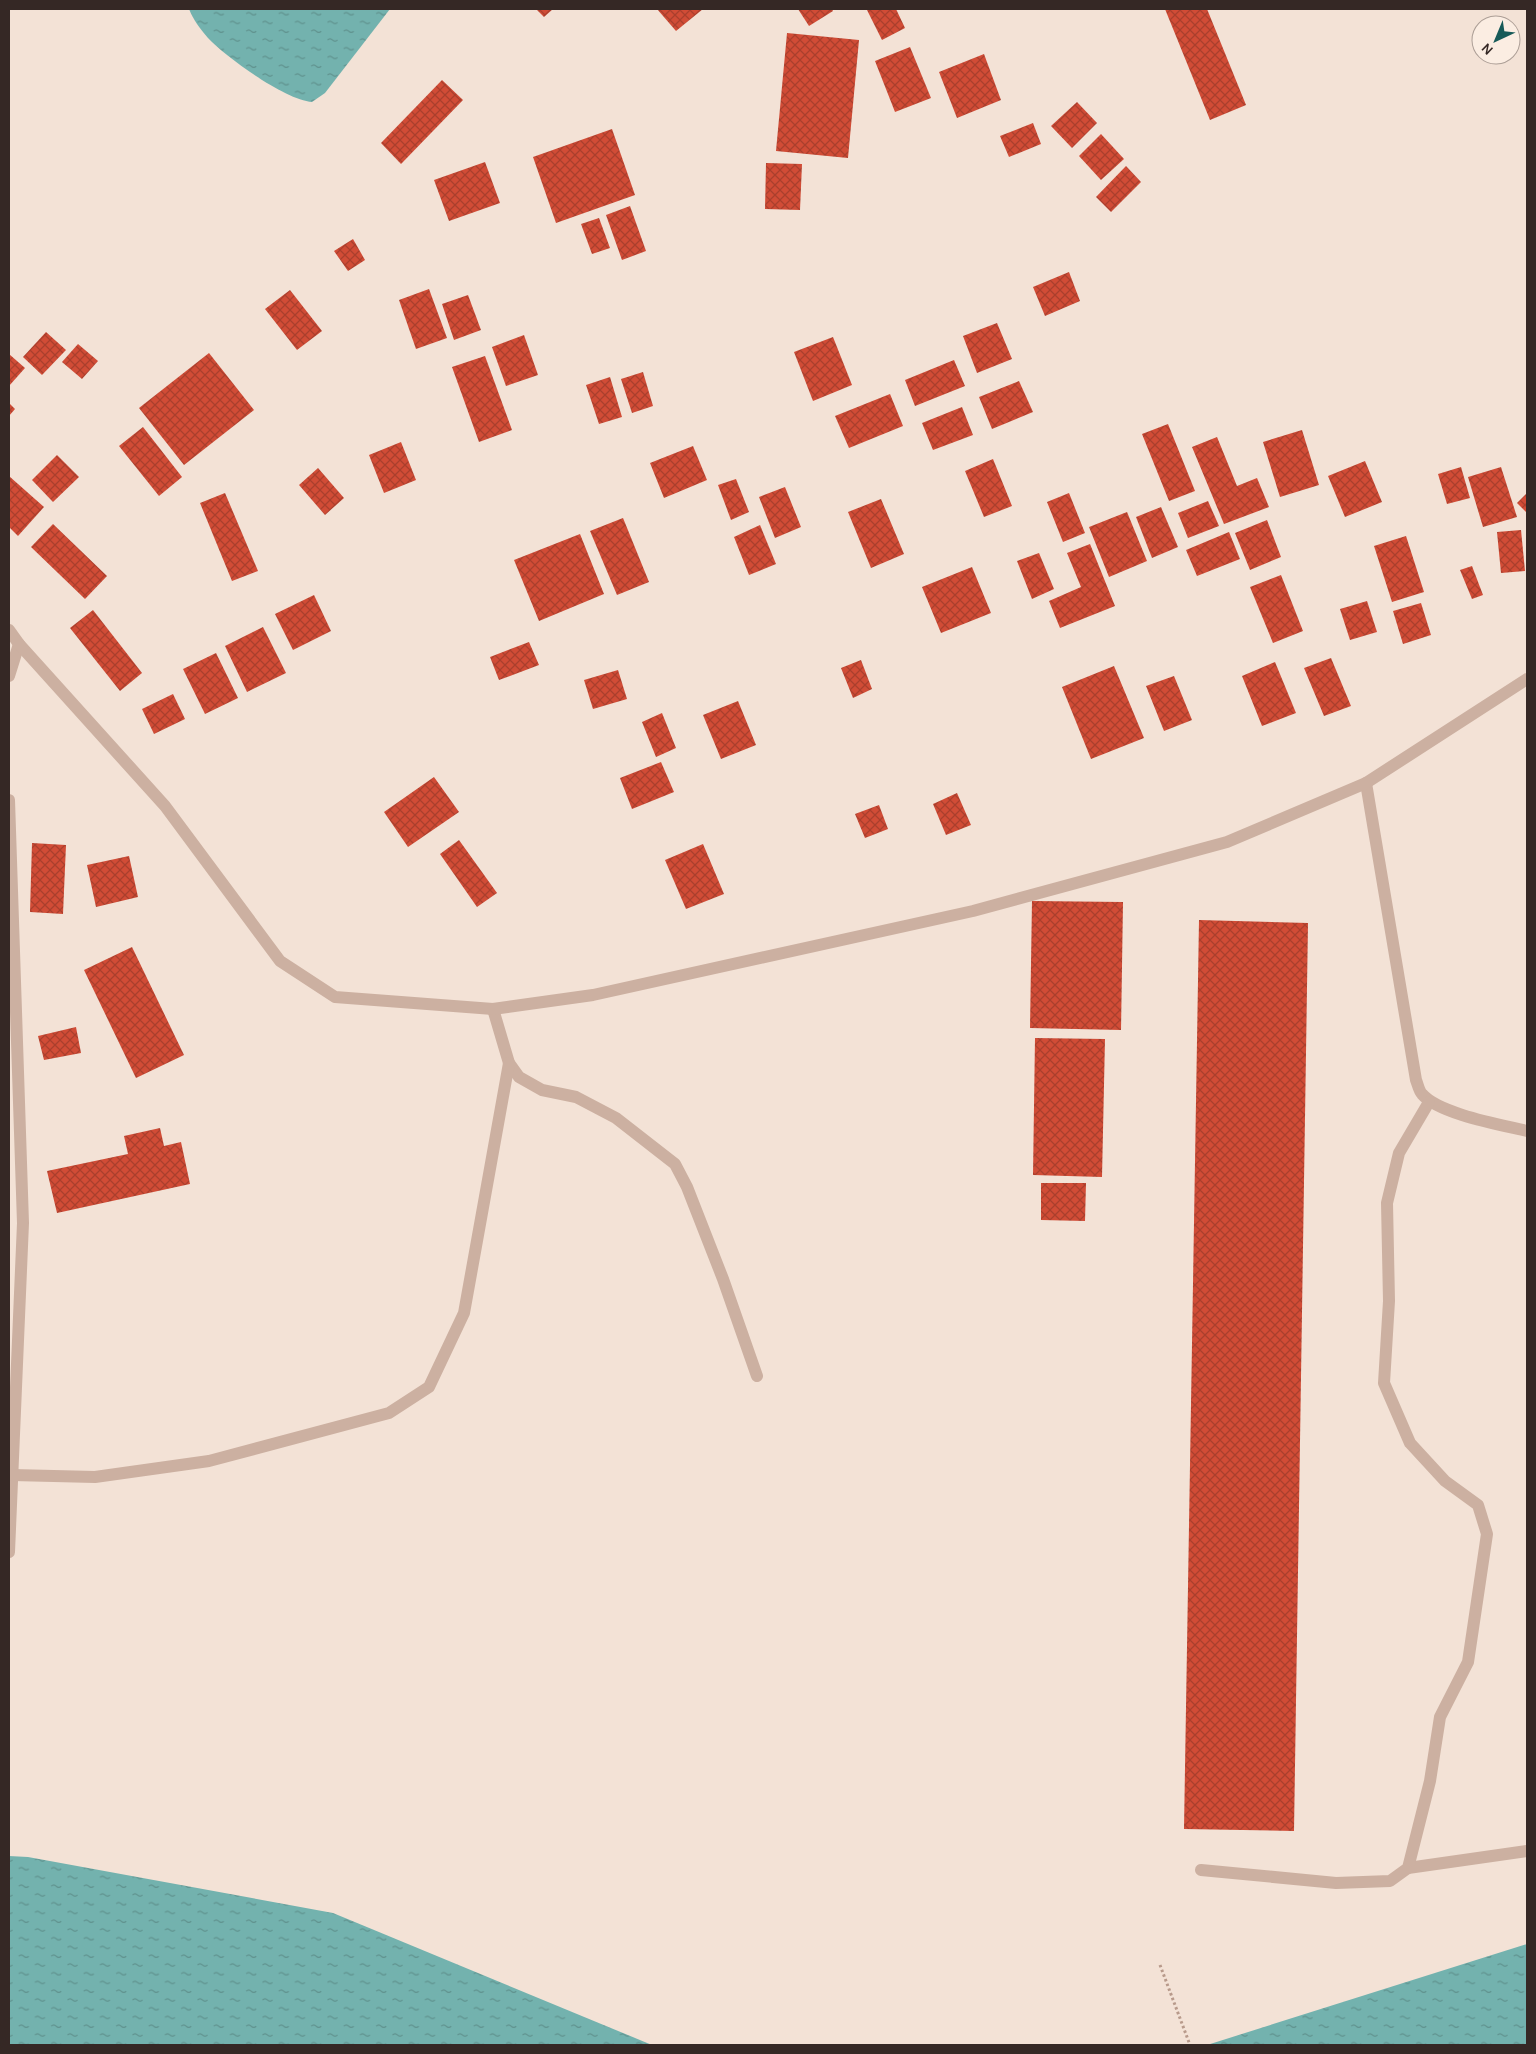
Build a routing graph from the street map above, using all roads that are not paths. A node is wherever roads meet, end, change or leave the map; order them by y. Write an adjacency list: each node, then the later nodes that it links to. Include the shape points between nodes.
1 (9, 630): 2 (street)
2 (19, 644): 3 (street); 7 (street, via 165,806 280,961 335,998)
3 (9, 676)
4 (1527, 679): 5 (street)
5 (1366, 783): 7 (street, via 1228,842 973,911 593,995); 9 (street, via 1416,1080 1420,1093)
6 (9, 800): 12 (street, via 23,1223)
7 (493, 1009): 8 (street)
8 (509, 1063): 11 (street, via 518,1077 542,1090 576,1097 616,1118 675,1164 723,1279); 12 (street, via 464,1313 429,1388 388,1413 209,1461 95,1477)
9 (1430, 1102): 10 (street, via 1475,1120); 15 (street, via 1399,1153 1387,1203 1388,1302 1384,1383 1410,1444 1445,1482 1478,1505 1487,1534 1468,1662 1440,1717 1430,1781)
10 (1527, 1130)
11 (757, 1376)
12 (12, 1475): 13 (street)
13 (9, 1552)
14 (1527, 1851): 15 (street)
15 (1408, 1868): 16 (street, via 1390,1880 1336,1883)
16 (1201, 1870)

